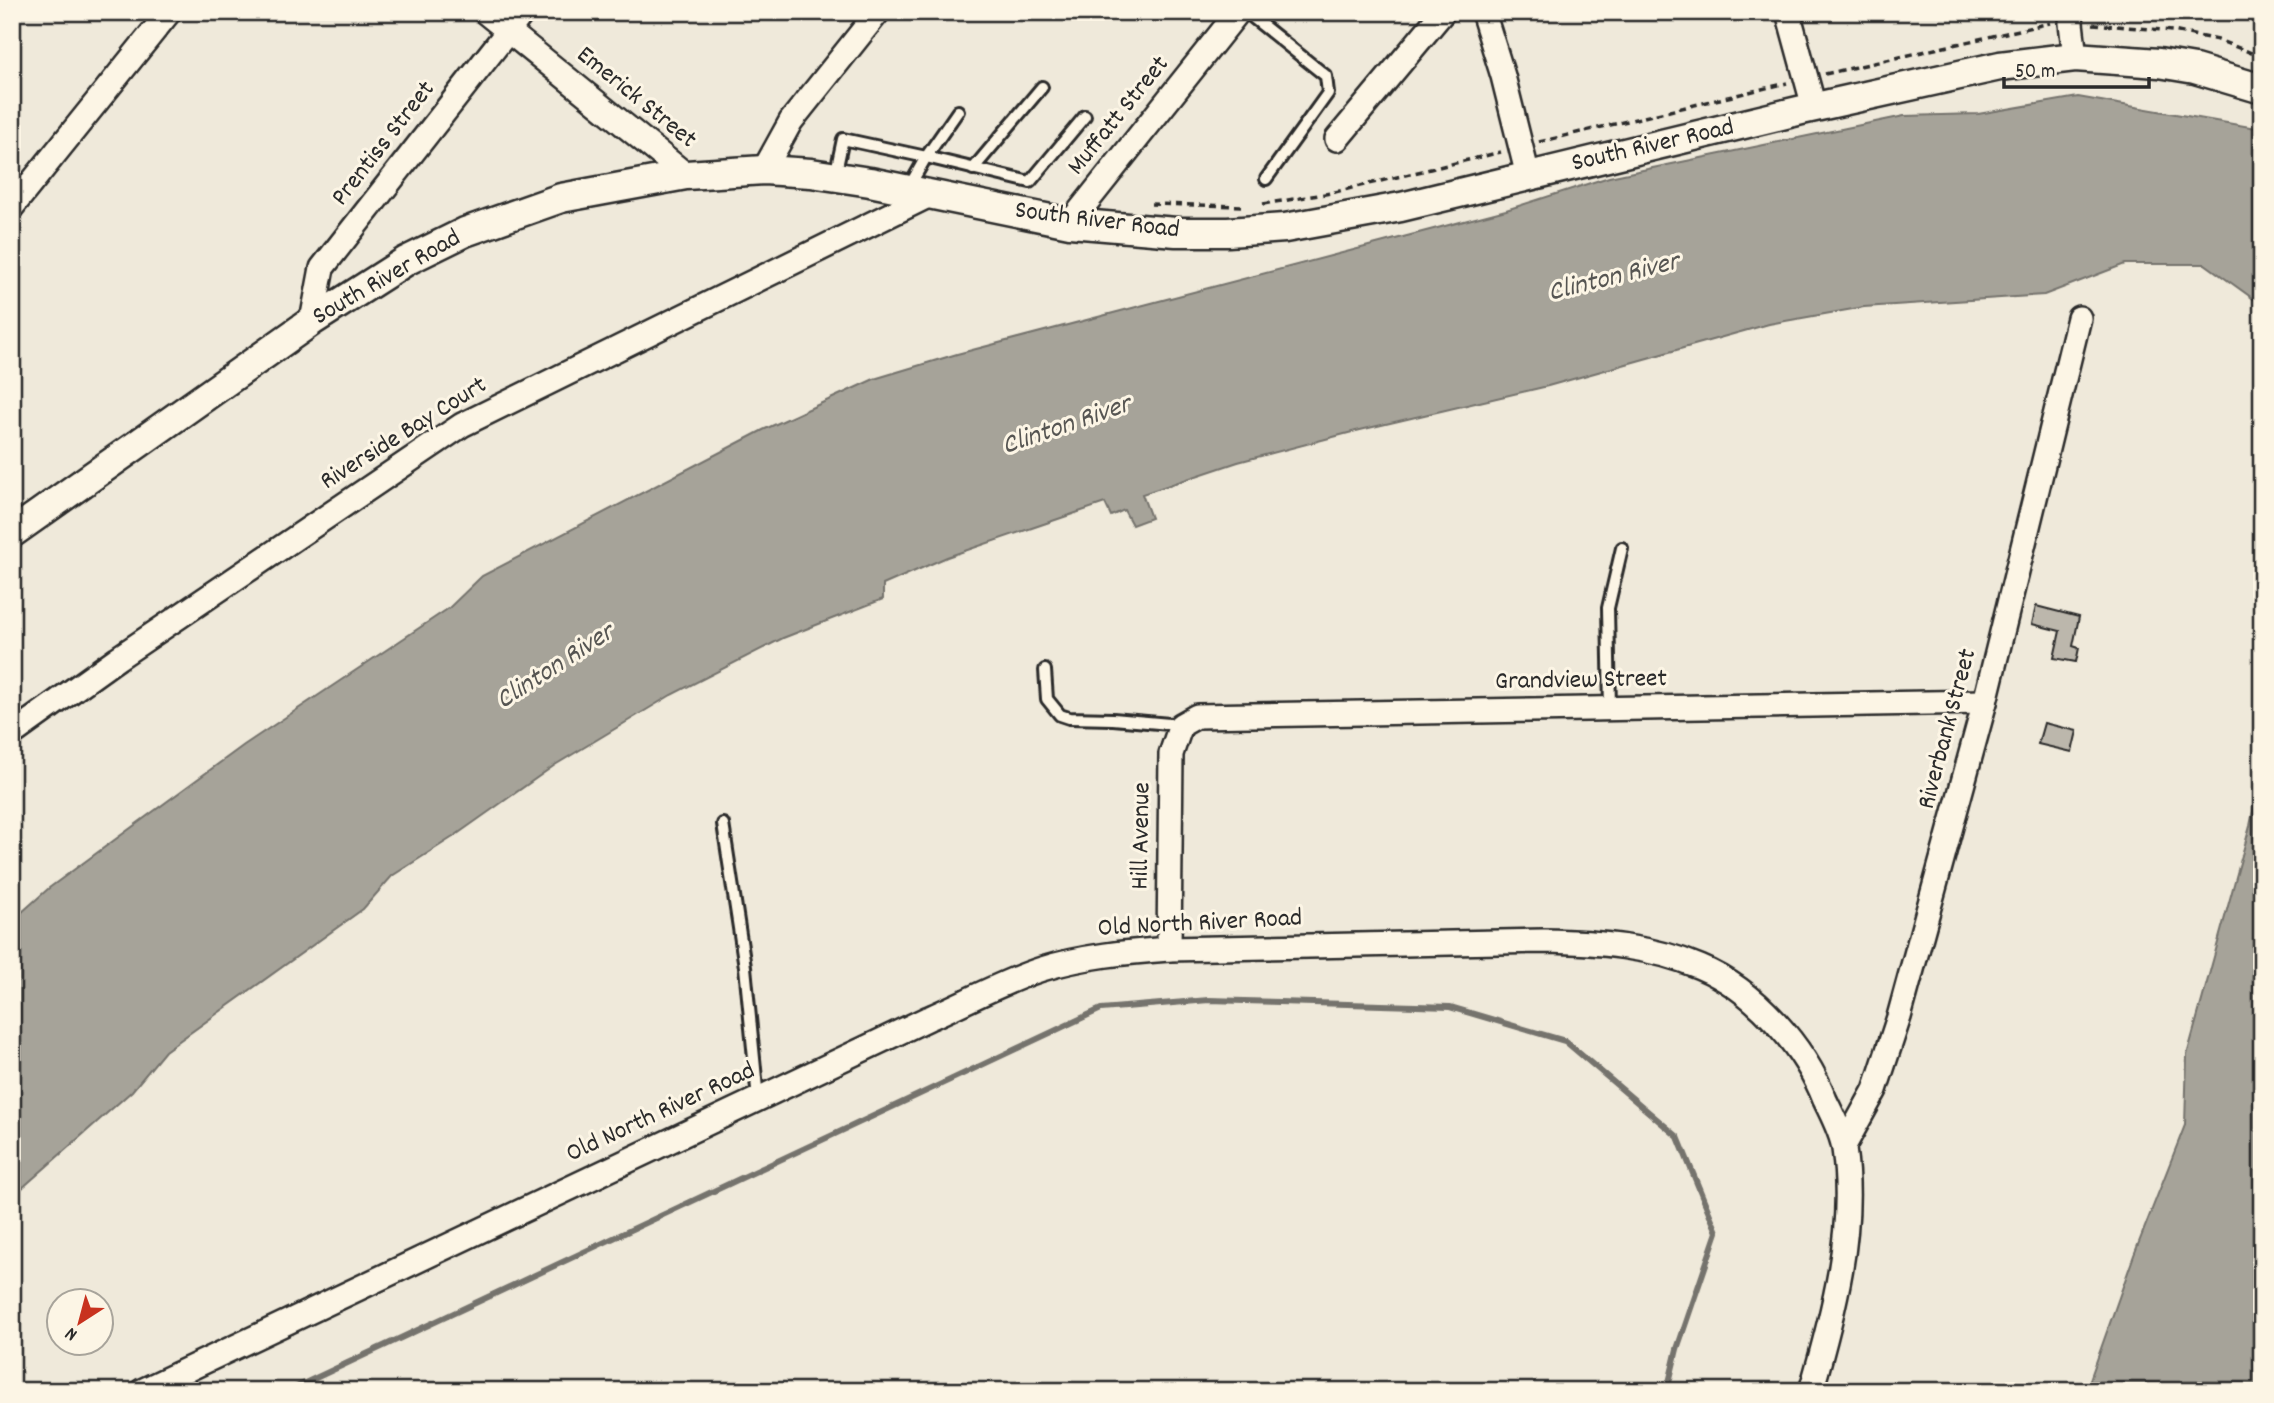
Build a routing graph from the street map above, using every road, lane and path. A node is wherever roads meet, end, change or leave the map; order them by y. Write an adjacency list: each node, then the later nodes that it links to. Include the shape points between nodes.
1 (169, 12): 31 (street)
2 (485, 12): 11 (street, Emerick Street)
3 (523, 12): 11 (street, Prentiss Street)
4 (878, 12): 24 (street, via 791,121)
5 (1238, 12): 32 (street, Muffatt Street)
6 (1246, 12): 28 (lane, via 1326,76 1328,93)
7 (1443, 12): 20 (street)
8 (1483, 12): 21 (street)
9 (1788, 12): 14 (street)
10 (2071, 18): 12 (street); 13 (path, via 2218,40); 14 (path)
11 (508, 31): 25 (street, Emerick Street); 34 (street, Prentiss Street, via 322,268)
12 (2076, 57): 16 (street, South River Road, via 2159,63); 17 (street, South River Road, via 2000,66)
13 (2262, 57)
14 (1806, 79): 17 (street); 21 (path)
15 (1042, 87): 23 (lane)
16 (2262, 89)
17 (1814, 107): 27 (street, South River Road)
18 (958, 111): 22 (lane)
19 (1085, 116): 23 (lane, via 1030,182)
20 (1337, 139)
21 (1521, 147): 27 (street); 30 (path, via 1331,193 1252,206)
22 (926, 158): 23 (lane); 26 (lane, via 843,139); 29 (lane)
23 (973, 169)
24 (764, 170): 25 (street, South River Road); 26 (street, South River Road)
25 (686, 175): 34 (street, South River Road, via 561,198 476,228 407,261)
26 (835, 176): 29 (street, South River Road)
27 (1528, 176): 32 (street, South River Road, via 1285,228 1176,232)
28 (1266, 179)
29 (919, 192): 32 (street, South River Road); 41 (street, Riverside Bay Court, via 462,425)
30 (1148, 204)
31 (12, 207)
32 (1070, 223)
33 (2080, 318): 38 (street, Riverbank Street)
34 (312, 321): 35 (street, South River Road)
35 (12, 533)
36 (1622, 548): 39 (lane, via 1608,608)
37 (1045, 670): 40 (lane, via 1046,699 1059,715)
38 (1985, 702): 39 (street, Grandview Street); 45 (street, Riverbank Street, via 1899,1017 1875,1090)
39 (1610, 708): 40 (street, Grandview Street, via 1205,714)
40 (1181, 726): 43 (street, Hill Avenue, via 1171,754)
41 (12, 734)
42 (723, 824): 44 (lane, via 748,992)
43 (1169, 949): 44 (street, Old North River Road, via 1115,953 1040,970); 45 (street, Old North River Road, via 1544,941 1641,949 1670,957 1718,976 1784,1032 1820,1086)
44 (758, 1099): 46 (street, Old North River Road)
45 (1844, 1146): 47 (street, Old North River Road, via 1847,1174 1842,1248)
46 (142, 1391)
47 (1811, 1391)

